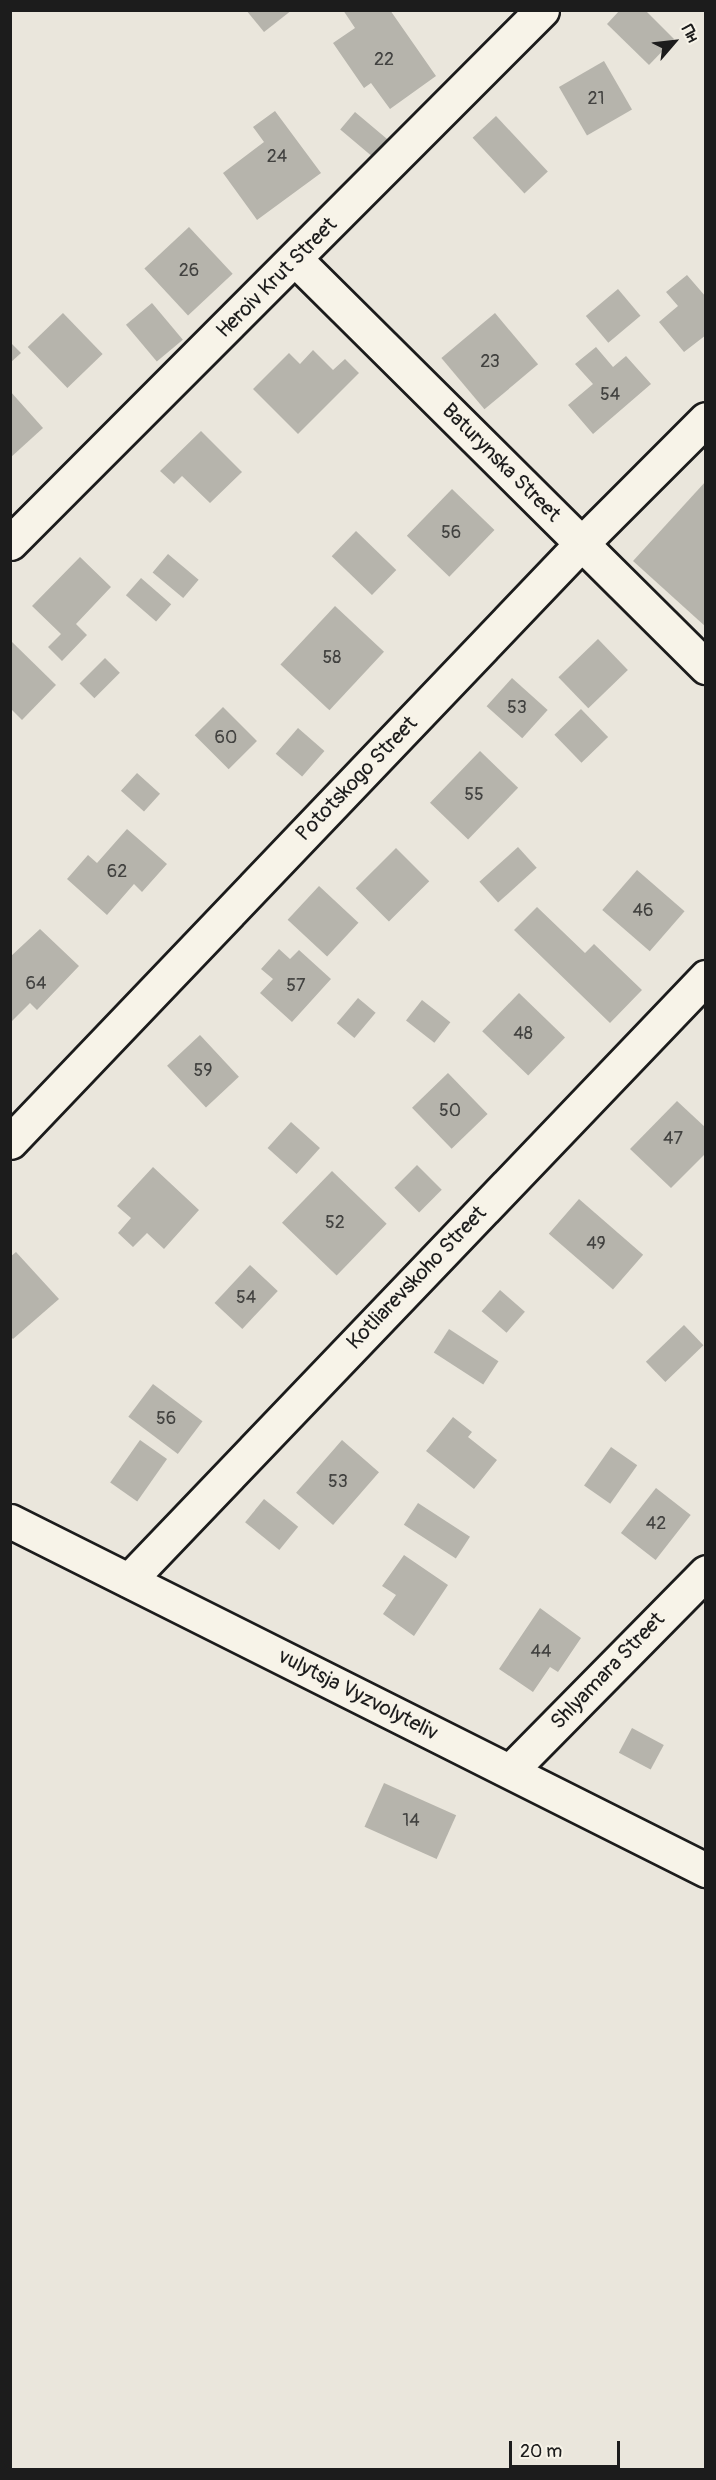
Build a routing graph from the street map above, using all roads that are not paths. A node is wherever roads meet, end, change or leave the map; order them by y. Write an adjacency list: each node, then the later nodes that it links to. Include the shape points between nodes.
1 (542, 10): 2 (street, Heroiv Krut Street)
2 (296, 260): 4 (street, Heroiv Krut Street); 5 (street, Baturynska Street)
3 (705, 418): 5 (street, Pototskogo Street)
4 (10, 543)
5 (582, 543): 6 (street, Baturynska Street); 8 (street, Pototskogo Street)
6 (705, 667)
7 (705, 977): 11 (street, Kotliarevskoho Street)
8 (10, 1142)
9 (10, 1521): 11 (street, vulytsja Vyzvolyteliv)
10 (705, 1572): 12 (street, Shlyamara Street)
11 (129, 1580): 12 (street, vulytsja Vyzvolyteliv)
12 (510, 1771): 13 (street, vulytsja Vyzvolyteliv)
13 (705, 1870)

